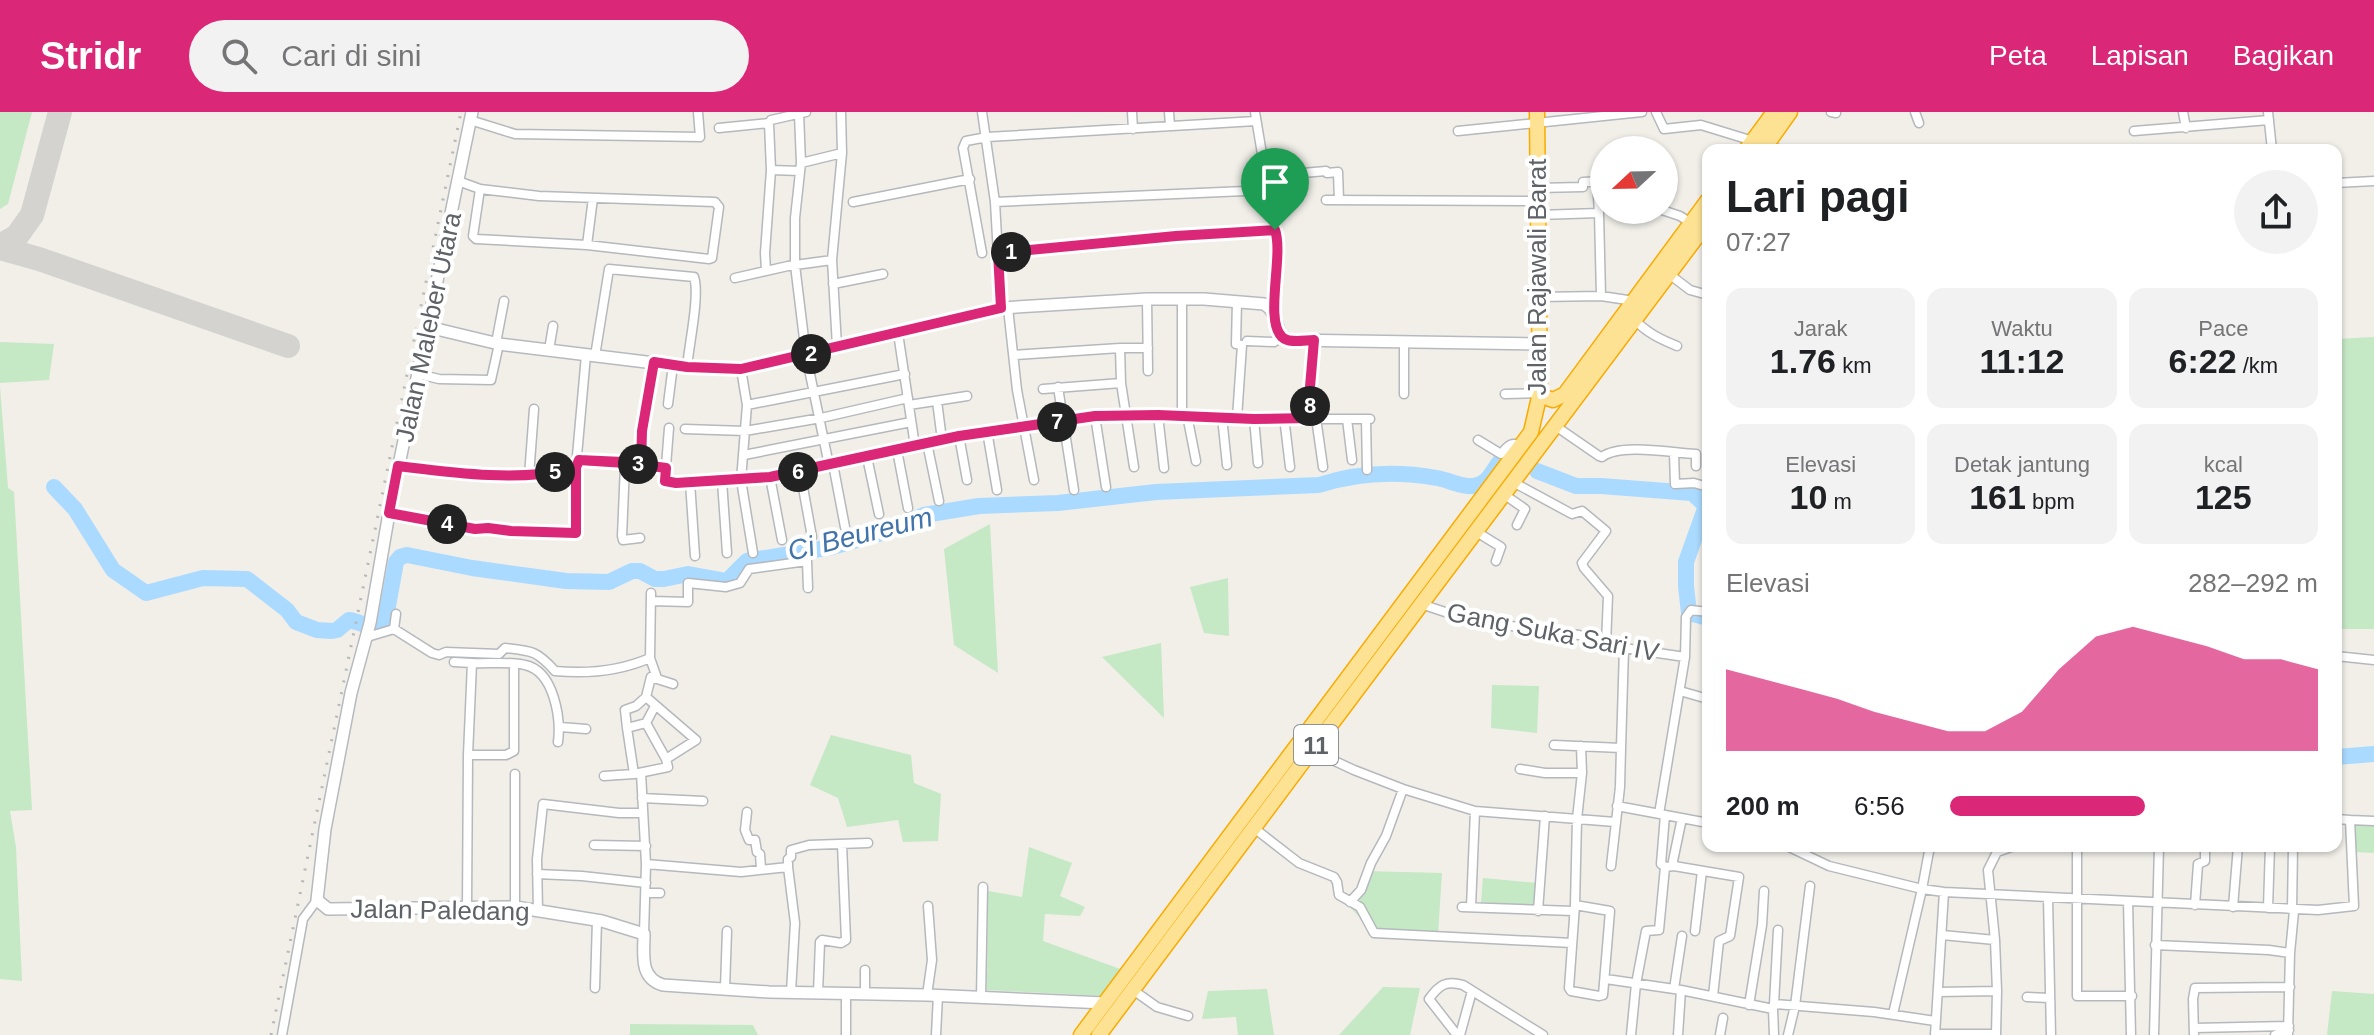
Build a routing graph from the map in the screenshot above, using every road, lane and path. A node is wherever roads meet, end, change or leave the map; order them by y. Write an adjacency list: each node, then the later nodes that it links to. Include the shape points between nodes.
1 (698, 112): 13 (street, via 700,137 515,134)
2 (841, 112): 30 (street)
3 (982, 112): 25 (street)
4 (1132, 112): 22 (street)
5 (1169, 112): 19 (street)
6 (1642, 112): 16 (street)
7 (1656, 112): 26 (street, via 1664,129 1701,125)
8 (1774, 112): 27 (highway)
9 (1790, 112): 28 (highway)
10 (1915, 112): 18 (street)
11 (2183, 112): 21 (street)
12 (802, 113): 17 (street); 31 (street)
13 (471, 116): 35 (street, Jalan Maleber Utara)
14 (2269, 116): 21 (street); 29 (street)
15 (1256, 117): 19 (street); 33 (street)
16 (1537, 117): 23 (street); 43 (highway, Jalan Rajawali Barat / 11)
17 (769, 123): 20 (street); 32 (street)
18 (1919, 123)
19 (1170, 126): 22 (street)
20 (719, 128)
21 (2186, 128): 24 (street)
22 (1133, 129): 25 (street)
23 (1458, 131)
24 (2134, 131)
25 (987, 137): 34 (street, via 964,142); 45 (street)
26 (1749, 144)
27 (1758, 144)
28 (1760, 144)
29 (2271, 144)
30 (842, 153): 31 (street); 56 (street)
31 (800, 167): 32 (street); 57 (street)
32 (771, 170): 58 (street)
33 (1266, 176): 42 (street, via 1338,172); 45 (street, via 1268,190)
34 (970, 179): 44 (street); 54 (street)
35 (458, 181): 39 (street); 75 (street, Jalan Maleber Utara)
36 (2374, 181): 38 (street)
37 (1590, 182): 43 (street)
38 (2342, 183)
39 (480, 189): 40 (street); 52 (street, via 474,238)
40 (593, 198): 52 (street); 52 (street, via 715,202 719,207 711,259)
41 (1326, 200): 42 (street)
42 (1339, 200): 43 (street)
43 (1538, 201): 47 (street); 65 (highway, Jalan Rajawali Barat / 11)
44 (853, 202)
45 (995, 202): 55 (street)
46 (1702, 208): 49 (highway, 11)
47 (1590, 211)
48 (1678, 215): 49 (street)
49 (1691, 223): 53 (highway, 11)
50 (1599, 224): 64 (street)
51 (1702, 228): 53 (highway, 11)
52 (587, 245)
53 (1683, 245): 60 (highway, 11); 70 (highway, 11)
54 (982, 253)
55 (998, 253): 71 (street); 72 (street, via 1277,231)
56 (832, 260): 57 (street); 62 (street)
57 (795, 265): 58 (street); 88 (street)
58 (766, 271): 61 (street)
59 (883, 274): 62 (street)
60 (1669, 274): 63 (street); 73 (highway, 11)
61 (735, 278)
62 (833, 284): 83 (street)
63 (1702, 293)
64 (1601, 296): 65 (street); 70 (street)
65 (1539, 297): 82 (highway, Jalan Rajawali Barat / 11)
66 (1147, 299): 67 (street); 71 (street); 86 (street)
67 (1182, 299): 69 (street); 113 (street)
68 (504, 301): 81 (street)
69 (1237, 301): 72 (street, via 1264,304); 118 (street, via 1236,344 1242,345)
70 (1635, 301): 102 (highway, 11, via 1565,394 1553,400)
71 (1005, 308): 76 (street); 89 (street)
72 (1274, 315): 77 (street)
73 (1634, 319): 84 (street, via 1655,337); 124 (highway, 11)
74 (553, 326): 87 (street)
75 (428, 327): 81 (street); 96 (street, Jalan Maleber Utara)
76 (898, 333): 83 (street); 97 (street)
77 (1282, 337): 78 (street); 79 (street, via 1274,342)
78 (1314, 340): 80 (street); 119 (street)
79 (1247, 341)
80 (1404, 342): 82 (street); 103 (street)
81 (498, 344): 87 (street); 96 (street, via 491,380)
82 (1539, 344): 102 (highway, Jalan Rajawali Barat / 11)
83 (837, 346): 88 (street)
84 (1677, 346)
85 (1120, 348): 86 (street); 89 (street); 98 (street)
86 (1148, 348): 95 (street)
87 (549, 350): 90 (street)
88 (806, 355): 94 (street); 101 (street)
89 (1014, 355): 125 (street)
90 (591, 356): 91 (street); 93 (street, via 609,269 694,277); 145 (street)
91 (654, 362): 92 (street); 146 (street)
92 (673, 365): 93 (street); 108 (street)
93 (687, 367): 94 (street)
94 (741, 369): 109 (street)
95 (1148, 371)
96 (418, 374): 149 (street, Jalan Maleber Utara)
97 (905, 374): 101 (street); 107 (street)
98 (1121, 383): 99 (street); 111 (street)
99 (1058, 387): 100 (street); 122 (street)
100 (1043, 389)
101 (815, 391): 109 (street); 117 (street)
102 (1540, 393): 104 (street); 136 (highway, Jalan Rajawali Barat / 11)
103 (1404, 394)
104 (1505, 394)
105 (967, 396): 106 (street)
106 (937, 401): 107 (street); 132 (street)
107 (909, 402): 117 (street); 123 (street)
108 (668, 404)
109 (747, 405): 128 (street)
110 (534, 409): 158 (street)
111 (1125, 415): 112 (street); 114 (street); 151 (street)
112 (1158, 415): 113 (street); 155 (street)
113 (1184, 415): 115 (street); 142 (street)
114 (1095, 416): 122 (street); 167 (street)
115 (1222, 417): 118 (street); 148 (street)
116 (1284, 417): 119 (street); 120 (street); 152 (street)
117 (821, 418): 128 (street); 131 (street)
118 (1237, 418): 120 (street)
119 (1313, 418): 121 (street); 153 (street)
120 (1254, 419): 144 (street)
121 (1347, 419): 141 (street); 156 (street, via 1368,419)
122 (1063, 421): 125 (street); 169 (street)
123 (911, 422): 131 (street); 135 (street)
124 (1554, 425): 136 (highway, 11); 138 (street, via 1602,457 1610,451)
125 (1024, 427): 129 (street); 162 (street)
126 (669, 428): 154 (street)
127 (685, 429): 128 (street)
128 (745, 431): 139 (street)
129 (987, 431): 130 (street); 168 (street)
130 (959, 436): 132 (street); 161 (street)
131 (825, 438): 139 (street); 147 (street)
132 (942, 440): 134 (street)
133 (1478, 440): 136 (street, via 1501,454 1508,445)
134 (927, 443): 135 (street); 171 (street)
135 (915, 446): 137 (street)
136 (1527, 447): 164 (highway, 11); 212 (highway, 11)
137 (897, 450): 140 (street); 172 (street)
138 (1674, 453): 150 (street, via 1696,454); 166 (street, via 1675,484)
139 (744, 455): 160 (street)
140 (867, 457): 147 (street); 174 (street)
141 (1352, 460)
142 (1196, 461)
143 (626, 463): 145 (street); 146 (street); 179 (street, via 622,536)
144 (1258, 463)
145 (578, 464): 158 (street); 173 (street, via 576,533 475,529)
146 (641, 464): 154 (street)
147 (831, 465): 157 (street); 176 (street)
148 (1227, 465)
149 (398, 466): 158 (street); 173 (street, Jalan Maleber Utara)
150 (1696, 466)
151 (1134, 467)
152 (1290, 467)
153 (1323, 467)
154 (666, 468): 165 (street, via 666,481)
155 (1164, 468)
156 (1367, 470)
157 (800, 471): 159 (street); 178 (street)
158 (529, 476)
159 (770, 477): 160 (street); 180 (street)
160 (741, 480): 163 (street); 182 (street)
161 (967, 480)
162 (1034, 480)
163 (722, 481): 165 (street); 181 (street)
164 (1511, 481): 170 (highway, 11); 191 (street, via 1572,514 1582,511 1606,531 1582,563 1608,596)
165 (690, 482): 183 (street)
166 (1702, 485)
167 (1106, 487)
168 (997, 490)
169 (1074, 490)
170 (1502, 493): 175 (street, via 1525,509); 177 (highway, 11)
171 (939, 501)
172 (908, 508)
173 (389, 513): 190 (street, Jalan Maleber Utara)
174 (879, 514)
175 (1517, 525)
176 (845, 527)
177 (1475, 531): 184 (street, via 1500,545); 186 (highway, 11)
178 (812, 537)
179 (640, 538)
180 (782, 540)
181 (727, 553)
182 (753, 553)
183 (695, 556)
184 (1496, 561)
185 (808, 588): 195 (street, via 807,561 749,569 740,583 726,587 688,583 688,602 651,597)
186 (1421, 604): 191 (street, Gang Suka Sari IV, via 1468,619 1579,635); 212 (highway, 11)
187 (1702, 613): 193 (street, via 1688,614)
188 (396, 614): 189 (street)
189 (394, 629): 190 (street); 195 (street, via 439,655 522,650 544,657 555,671 591,674)
190 (368, 631): 269 (street, Jalan Paledang, via 328,816)
191 (1606, 644): 192 (street, Gang Suka Sari IV)
192 (1624, 648): 193 (street, Gang Suka Sari IV); 214 (street)
193 (1685, 657): 202 (street)
194 (2342, 657): 196 (street)
195 (650, 658): 200 (street)
196 (2374, 660)
197 (454, 662): 198 (street)
198 (472, 663): 199 (street); 215 (street)
199 (514, 664): 207 (street, via 538,670 552,692); 215 (street, via 514,751)
200 (657, 678): 201 (street); 203 (street, via 651,677)
201 (673, 684)
202 (1680, 691): 204 (street); 229 (street)
203 (646, 697): 205 (street); 208 (street, via 625,710)
204 (1702, 697)
205 (655, 706): 206 (street); 216 (street, via 696,740)
206 (646, 723): 208 (street); 216 (street)
207 (560, 727): 209 (street); 210 (street)
208 (627, 728): 220 (street)
209 (586, 729)
210 (558, 742)
211 (1554, 745): 213 (street)
212 (1306, 746): 222 (street); 238 (highway, 11); 315 (highway, 11)
213 (1581, 746): 214 (street); 218 (street)
214 (1621, 748): 225 (street)
215 (468, 755): 277 (street)
216 (666, 759): 220 (street, via 668,767)
217 (1520, 769): 218 (street)
218 (1582, 773): 232 (street)
219 (515, 774): 275 (street)
220 (638, 774): 221 (street); 223 (street)
221 (604, 776)
222 (1403, 789): 226 (street); 271 (street, via 1361,890)
223 (642, 798): 224 (street); 228 (street)
224 (703, 801)
225 (1617, 806): 229 (street); 236 (street)
226 (1475, 811): 230 (street); 282 (street, via 1466,907)
227 (747, 812): 256 (street, via 745,830 749,840 755,840)
228 (643, 813): 242 (street); 258 (street, via 543,804)
229 (1662, 815): 231 (street); 255 (street, via 1661,864)
230 (1545, 816): 232 (street); 282 (street)
231 (1682, 818): 237 (street); 255 (street)
232 (1577, 819): 236 (street); 278 (street)
233 (2342, 819): 234 (street)
234 (2350, 820): 235 (street); 280 (street, via 2354,906)
235 (2374, 821)
236 (1615, 822): 253 (street)
237 (1702, 822)
238 (1254, 828): 271 (street, via 1299,863 1334,877 1339,895); 301 (highway, 11)
239 (868, 843): 240 (street)
240 (842, 844): 254 (street, via 791,850); 306 (street, via 846,940 820,942)
241 (594, 845): 242 (street)
242 (646, 846): 252 (street)
243 (1810, 852): 262 (street, via 1829,866)
244 (1929, 852): 262 (street)
245 (1999, 852): 266 (street, via 1988,870)
246 (2077, 852): 268 (street)
247 (2159, 852): 272 (street)
248 (2205, 852): 273 (street, via 2205,861 2198,864)
249 (2238, 852): 276 (street)
250 (2270, 852): 279 (street)
251 (2293, 852): 280 (street)
252 (646, 864): 256 (street); 261 (street)
253 (1611, 866)
254 (788, 867): 256 (street); 304 (street, via 795,923)
255 (1670, 867): 257 (street); 296 (street, via 1659,930 1646,931)
256 (761, 869)
257 (1702, 871): 286 (street); 310 (street, via 1739,877 1730,936 1719,941)
258 (537, 874): 261 (street); 281 (street)
259 (1810, 886): 318 (street)
260 (983, 887): 313 (street)
261 (646, 888): 265 (street); 287 (street)
262 (1922, 889): 264 (street); 319 (street)
263 (1764, 891): 316 (street)
264 (1944, 892): 266 (street); 288 (street)
265 (660, 893)
266 (1991, 895): 267 (street); 290 (street)
267 (2048, 898): 268 (street); 314 (street)
268 (2077, 898): 270 (street); 311 (street, via 2077,996)
269 (317, 900): 277 (street, Jalan Paledang, via 328,909); 328 (street, via 303,919)
270 (2128, 901): 272 (street); 311 (street)
271 (1350, 902): 291 (street, via 1360,907 1376,933)
272 (2156, 903): 273 (street); 292 (street)
273 (2195, 905): 276 (street)
274 (928, 906): 309 (street)
275 (515, 907): 277 (street, Jalan Paledang); 281 (street, Jalan Paledang)
276 (2233, 907): 279 (street)
277 (467, 908)
278 (1574, 908): 282 (street); 291 (street); 295 (street, via 1610,911)
279 (2268, 908): 280 (street)
280 (2293, 910): 293 (street)
281 (538, 911): 283 (street, Jalan Paledang)
282 (1538, 911)
283 (597, 920): 287 (street, Jalan Paledang); 298 (street)
284 (1778, 930): 317 (street)
285 (727, 931): 299 (street)
286 (1695, 931)
287 (644, 934): 299 (street, via 644,960 652,982)
288 (1942, 935): 290 (street); 305 (street)
289 (1682, 936): 300 (street)
290 (1995, 940): 303 (street)
291 (1572, 943): 295 (street, via 1570,990 1603,995)
292 (2155, 945): 293 (street); 343 (street)
293 (2290, 953): 297 (street)
294 (865, 970): 308 (street)
295 (1606, 979): 296 (street)
296 (1636, 984): 300 (street); 336 (street)
297 (2290, 987): 324 (street); 325 (street, via 2195,988)
298 (595, 988)
299 (725, 988): 304 (street)
300 (1678, 989): 310 (street); 337 (street)
301 (1133, 990): 320 (street, via 1157,1007); 332 (highway, 11)
302 (1472, 991): 323 (street); 333 (street); 333 (street, via 1450,981 1429,997)
303 (1997, 991): 305 (street); 327 (street)
304 (791, 992): 306 (street)
305 (1938, 992): 322 (street)
306 (818, 993): 307 (street)
307 (846, 993): 308 (street); 329 (street)
308 (865, 994): 309 (street)
309 (933, 995): 313 (street); 330 (street)
310 (1713, 996): 316 (street)
311 (2132, 996): 342 (street)
312 (2027, 997): 314 (street)
313 (981, 998): 315 (street)
314 (2050, 998): 341 (street)
315 (1105, 1003): 331 (highway, 11)
316 (1749, 1005): 317 (street)
317 (1774, 1006): 318 (street); 339 (street)
318 (1795, 1006): 319 (street); 340 (street)
319 (1893, 1014): 322 (street)
320 (1188, 1016)
321 (1723, 1018): 338 (street)
322 (1935, 1021): 326 (street)
323 (1526, 1024): 334 (street); 335 (street)
324 (2289, 1030): 325 (street); 344 (street)
325 (2194, 1032)
326 (1936, 1034): 327 (street)
327 (1996, 1034)
328 (282, 1035)
329 (846, 1035)
330 (936, 1035)
331 (1081, 1035)
332 (1099, 1035)
333 (1459, 1035)
334 (1524, 1035)
335 (1543, 1035)
336 (1631, 1035)
337 (1678, 1035)
338 (1720, 1035)
339 (1774, 1035)
340 (1788, 1035)
341 (2051, 1035)
342 (2131, 1035)
343 (2154, 1035)
344 (2275, 1035)

